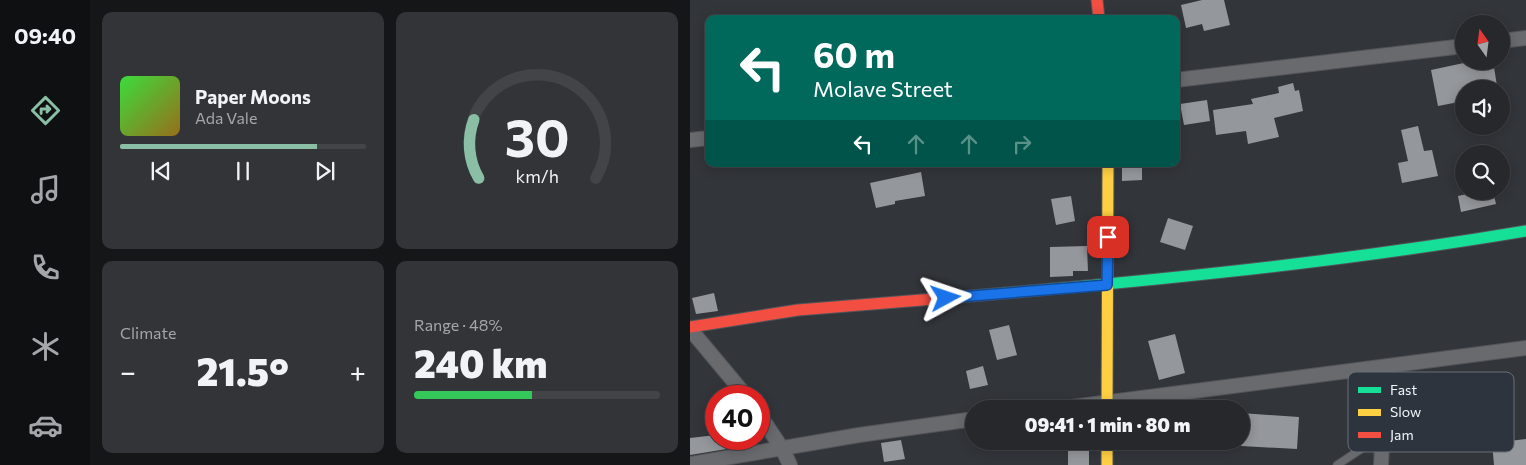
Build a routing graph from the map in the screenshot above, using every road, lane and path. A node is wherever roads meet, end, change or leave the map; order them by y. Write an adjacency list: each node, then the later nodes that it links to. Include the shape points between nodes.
1 (1097, 0): 2 (street)
2 (1099, 15)
3 (1526, 38): 4 (street)
4 (1510, 40)
5 (1455, 47): 6 (street)
6 (1180, 80)
7 (705, 138): 8 (street)
8 (690, 140)
9 (1108, 167): 11 (street)
10 (1526, 231): 11 (street, via 1413,250)
11 (1107, 285): 12 (street, via 798,310); 20 (street)
12 (690, 328): 19 (street)
13 (1526, 339): 14 (street)
14 (1519, 348): 15 (street)
15 (1386, 367): 17 (street); 18 (street)
16 (1348, 372): 21 (street)
17 (1350, 372)
18 (1386, 372)
19 (737, 385)
20 (1107, 400)
21 (1150, 400)
22 (965, 420): 24 (street, via 858,435)
23 (770, 430): 24 (street)
24 (783, 450): 28 (street); 29 (street)
25 (1107, 450): 30 (street)
26 (1357, 452): 31 (lane)
27 (1381, 452): 32 (street)
28 (690, 464)
29 (790, 465)
30 (1107, 465)
31 (1337, 465)
32 (1381, 465)

